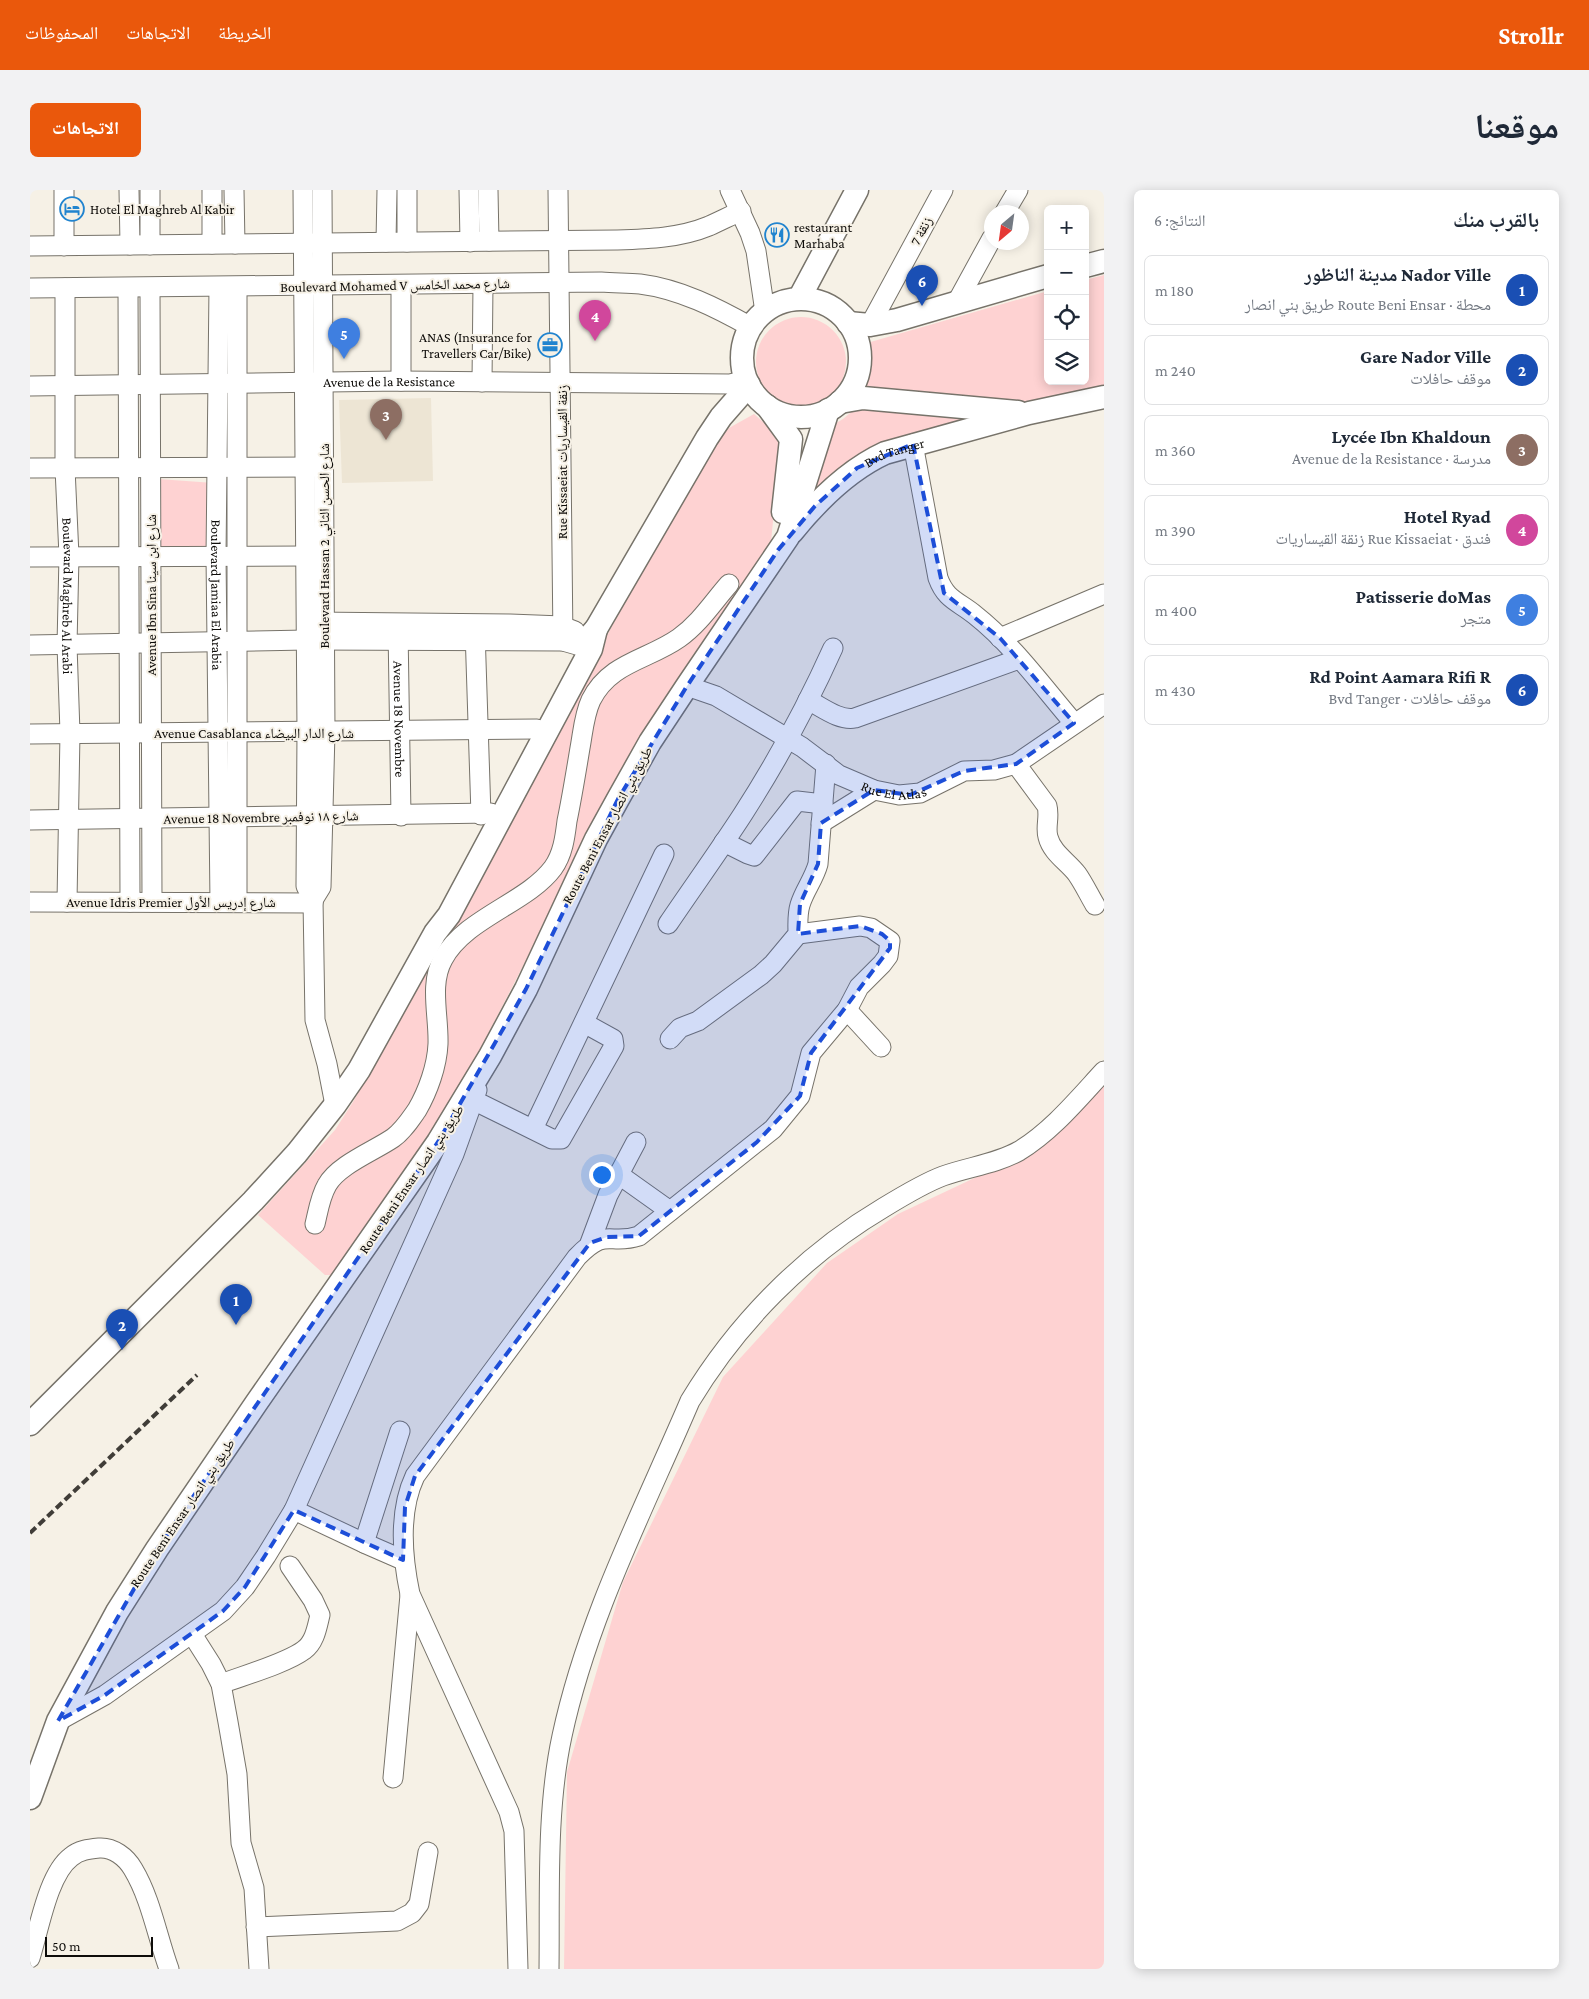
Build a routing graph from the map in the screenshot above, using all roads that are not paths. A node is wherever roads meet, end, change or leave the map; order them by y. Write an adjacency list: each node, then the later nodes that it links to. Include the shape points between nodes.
1 (64, 190): 31 (street)
2 (129, 190): 28 (street)
3 (150, 190): 29 (street)
4 (212, 190): 26 (street)
5 (234, 190): 27 (street)
6 (303, 190): 24 (street, Boulevard Hassan 2 شارع الحسن الثاني)
7 (322, 190): 25 (street, Boulevard Hassan 2 شارع الحسن الثاني)
8 (386, 190): 21 (street)
9 (407, 190): 22 (street)
10 (469, 190): 23 (street)
11 (488, 190): 19 (street)
12 (558, 190): 20 (street)
13 (730, 190): 18 (street)
14 (857, 190): 45 (main road)
15 (944, 190): 49 (street, زنقة 7)
16 (1018, 190): 17 (street)
17 (1009, 205)
18 (741, 210): 20 (street, via 709,226 673,236); 47 (street, via 756,251)
19 (488, 241): 20 (street); 23 (street)
20 (559, 241): 36 (street, Rue Kissaeiat زنقة القيساريات)
21 (386, 242): 22 (street); 25 (street)
22 (407, 242): 23 (street)
23 (470, 242)
24 (304, 243): 25 (street); 27 (street); 39 (street, Boulevard Hassan 2 شارع الحسن الثاني)
25 (322, 243): 39 (street, Boulevard Hassan 2 شارع الحسن الثاني)
26 (212, 244): 27 (street); 29 (street)
27 (235, 244)
28 (130, 245): 29 (street); 31 (street)
29 (150, 245)
30 (30, 246): 31 (street)
31 (64, 246)
32 (985, 250): 46 (street)
33 (1104, 261): 34 (main road)
34 (1089, 265)
35 (1044, 277): 46 (main road)
36 (560, 283): 37 (street, Boulevard Mohamed V شارع محمد الخامس); 47 (street, Boulevard Mohamed V شارع محمد الخامس, via 640,284); 56 (street, Rue Kissaeiat زنقة القيساريات)
37 (483, 284): 38 (street, Boulevard Mohamed V شارع محمد الخامس); 52 (street)
38 (401, 285): 39 (street, Boulevard Mohamed V شارع محمد الخامس); 51 (street)
39 (313, 286): 40 (street, Boulevard Mohamed V شارع محمد الخامس); 50 (street, Boulevard Hassan 2 شارع الحسن الثاني)
40 (228, 287): 44 (street, Boulevard Mohamed V شارع محمد الخامس); 54 (street, Boulevard Jamiaa El Arabia); 55 (street, Boulevard Jamiaa El Arabia)
41 (30, 288): 42 (street, Boulevard Mohamed V شارع محمد الخامس)
42 (65, 288): 43 (street, Boulevard Mohamed V شارع محمد الخامس); 60 (street, Boulevard Maghreb Al Arabi)
43 (128, 288): 44 (street, Boulevard Mohamed V شارع محمد الخامس); 57 (street, Avenue Ibn Sina شارع ابن سينا)
44 (150, 288): 58 (street, Avenue Ibn Sina شارع ابن سينا)
45 (800, 297): 47 (main road, via 789,299); 48 (main road, via 831,307)
46 (957, 302): 49 (main road)
47 (758, 320): 53 (main road, via 746,340 743,353)
48 (848, 323): 49 (main road); 63 (main road, via 858,342 860,364 854,385)
49 (870, 326)
50 (314, 382): 51 (street, Avenue de la Resistance); 54 (street, Avenue de la Resistance); 68 (street, Boulevard Hassan 2 شارع الحسن الثاني)
51 (401, 382): 52 (street, Avenue de la Resistance)
52 (482, 382): 56 (street, Avenue de la Resistance)
53 (748, 382): 56 (street, Avenue de la Resistance); 62 (main road); 86 (main road, via 706,438)
54 (237, 383): 55 (street, Avenue de la Resistance); 67 (street, Boulevard Jamiaa El Arabia)
55 (218, 384): 58 (street, Avenue de la Resistance); 66 (street, Boulevard Jamiaa El Arabia)
56 (561, 384): 86 (street, Rue Kissaeiat زنقة القيساريات)
57 (128, 385): 58 (street, Avenue de la Resistance); 60 (street, Avenue de la Resistance); 71 (street, Avenue Ibn Sina شارع ابن سينا)
58 (150, 385): 72 (street, Avenue Ibn Sina شارع ابن سينا)
59 (30, 386): 60 (street, Avenue de la Resistance)
60 (65, 386): 70 (street, Boulevard Maghreb Al Arabi)
61 (1104, 397): 64 (main road, Bvd Tanger)
62 (766, 405): 63 (main road, via 796,416 818,414); 73 (main road, Route Beni Ensar طريق بني انصار, via 786,430 792,446)
63 (834, 406): 64 (main road, Bvd Tanger, via 862,398); 73 (main road, Route Beni Ensar طريق بني انصار)
64 (1029, 413): 65 (main road, Bvd Tanger)
65 (913, 444): 73 (main road, Bvd Tanger, via 885,453 857,468 816,506); 87 (street, via 941,586 949,597 977,616)
66 (217, 467): 67 (street); 72 (street); 77 (street, Boulevard Jamiaa El Arabia)
67 (237, 467): 68 (street); 78 (street, Boulevard Jamiaa El Arabia)
68 (315, 467): 79 (street, Boulevard Hassan 2 شارع الحسن الثاني); 83 (street, Boulevard Hassan 2 شارع الحسن الثاني)
69 (30, 468): 70 (street)
70 (65, 468): 71 (street); 74 (street, Boulevard Maghreb Al Arabi)
71 (128, 468): 72 (street); 75 (street, Avenue Ibn Sina شارع ابن سينا)
72 (151, 468): 76 (street, Avenue Ibn Sina شارع ابن سينا)
73 (783, 544): 96 (main road, Route Beni Ensar طريق بني انصار)
74 (68, 556): 75 (street); 80 (street); 93 (street, Boulevard Maghreb Al Arabi)
75 (128, 556): 76 (street); 90 (street, Avenue Ibn Sina شارع ابن سينا)
76 (151, 556): 77 (street); 91 (street, Avenue Ibn Sina شارع ابن سينا)
77 (216, 556): 78 (street); 89 (street, Boulevard Jamiaa El Arabia)
78 (237, 556): 79 (street); 88 (street, Boulevard Jamiaa El Arabia)
79 (306, 556): 83 (street, Boulevard Hassan 2 شارع الحسن الثاني)
80 (30, 557)
81 (729, 584): 148 (street, via 712,606 677,640 634,660 599,686 586,712 564,843 554,866 524,894 497,910 451,947 442,960 436,996 438,1046 425,1095 394,1137 336,1174 328,1183)
82 (1104, 594): 87 (street)
83 (316, 632): 84 (street); 88 (street); 103 (street, Boulevard Hassan 2 شارع الحسن الثاني)
84 (398, 632): 85 (street); 101 (street, Avenue 18 Novembre)
85 (475, 632): 86 (street); 102 (street)
86 (583, 638): 100 (main road); 134 (main road, via 449,915)
87 (1000, 638): 95 (street)
88 (237, 642): 89 (street); 106 (street, Boulevard Jamiaa El Arabia)
89 (217, 643): 91 (street); 105 (street, Boulevard Jamiaa El Arabia)
90 (129, 644): 91 (street); 93 (street); 108 (street, Avenue Ibn Sina شارع ابن سينا)
91 (151, 644): 109 (street, Avenue Ibn Sina شارع ابن سينا)
92 (30, 645): 93 (street)
93 (67, 645): 104 (street, Boulevard Maghreb Al Arabi)
94 (833, 648): 97 (street)
95 (1019, 659): 97 (street, via 855,718 832,713); 99 (street)
96 (686, 686): 110 (street, Rue El Atlas, via 716,696); 140 (main road, Route Beni Ensar طريق بني انصار, via 650,742 592,848 526,989)
97 (808, 700): 110 (street)
98 (1104, 704): 99 (street, Rue El Atlas)
99 (1074, 723): 112 (street, Rue El Atlas)
100 (538, 729): 102 (street, Avenue Casablanca شارع الدار البيضاء); 115 (main road)
101 (400, 731): 102 (street, Avenue Casablanca شارع الدار البيضاء); 103 (street, Avenue Casablanca شارع الدار البيضاء); 117 (street, Avenue 18 Novembre)
102 (478, 731): 115 (street)
103 (316, 732): 106 (street, Avenue Casablanca شارع الدار البيضاء); 116 (street, Boulevard Hassan 2 شارع الحسن الثاني)
104 (70, 733): 107 (street, Avenue Casablanca شارع الدار البيضاء); 108 (street, Avenue Casablanca شارع الدار البيضاء); 121 (street, Boulevard Maghreb Al Arabi)
105 (218, 733): 106 (street, Avenue Casablanca شارع الدار البيضاء); 109 (street, Avenue Casablanca شارع الدار البيضاء); 120 (street, Boulevard Jamiaa El Arabia)
106 (237, 733): 120 (street, Boulevard Jamiaa El Arabia)
107 (30, 734)
108 (129, 734): 109 (street, Avenue Casablanca شارع الدار البيضاء); 118 (street, Avenue Ibn Sina شارع ابن سينا)
109 (152, 734): 119 (street, Avenue Ibn Sina شارع ابن سينا)
110 (788, 739): 111 (street, Rue El Atlas); 124 (street)
111 (826, 764): 113 (street, Rue El Atlas, via 838,775); 114 (street)
112 (1016, 764): 113 (street, Rue El Atlas, via 994,770 964,771 910,794); 132 (street, via 1047,806 1048,839 1076,873)
113 (874, 790): 123 (street)
114 (823, 804): 123 (street); 124 (street, via 797,802 754,856)
115 (486, 814): 117 (street, Avenue 18 Novembre شارع ١٨ نوفمبر); 134 (main road, via 441,910)
116 (315, 816): 117 (street, Avenue 18 Novembre شارع ١٨ نوفمبر); 120 (street, Avenue 18 Novembre شارع ١٨ نوفمبر); 126 (street, Boulevard Hassan 2 شارع الحسن الثاني, via 306,886)
117 (402, 816)
118 (130, 818): 119 (street, Avenue 18 Novembre شارع ١٨ نوفمبر); 121 (street, Avenue 18 Novembre شارع ١٨ نوفمبر); 129 (street, Avenue Ibn Sina شارع ابن سينا)
119 (152, 818): 120 (street, Avenue 18 Novembre شارع ١٨ نوفمبر); 130 (street, Avenue Ibn Sina شارع ابن سينا)
120 (228, 818): 131 (street, Boulevard Jamiaa El Arabia)
121 (69, 819): 122 (street, Avenue 18 Novembre شارع ١٨ نوفمبر); 128 (street, Boulevard Maghreb Al Arabi)
122 (30, 820)
123 (822, 823): 135 (street, via 818,864 800,904)
124 (724, 842): 133 (street)
125 (664, 854): 137 (street)
126 (313, 901): 131 (street, Avenue Idris Premier شارع إدريس الأول); 143 (street, Boulevard Hassan 2 شارع الحسن الثاني, via 315,1020)
127 (30, 902): 128 (street, Avenue Idris Premier شارع إدريس الأول)
128 (67, 902): 129 (street, Avenue Idris Premier شارع إدريس الأول)
129 (130, 902): 130 (street, Avenue Idris Premier شارع إدريس الأول)
130 (152, 902): 131 (street, Avenue Idris Premier شارع إدريس الأول)
131 (229, 902)
132 (1095, 905)
133 (668, 924)
134 (435, 933): 143 (main road, via 359,1070)
135 (798, 934): 136 (street, via 860,926 871,928 890,941 888,956 859,987); 138 (street, via 773,964 747,987 698,1021 680,1028)
136 (847, 1010): 139 (street); 147 (street, via 811,1053 800,1096 772,1129)
137 (584, 1023): 144 (street); 144 (street, via 613,1039 614,1046 561,1139 552,1139)
138 (670, 1040)
139 (881, 1047)
140 (490, 1056): 142 (street); 159 (main road, Route Beni Ensar طريق بني انصار, via 438,1142 157,1549 117,1612)
141 (1104, 1071): 168 (street, via 1045,1132 1017,1152 943,1176 883,1208 823,1249 773,1294 706,1374 690,1401 592,1628 562,1736 552,1799)
142 (473, 1100): 144 (street); 152 (street, via 454,1154)
143 (335, 1105): 150 (main road, via 253,1201)
144 (533, 1129)
145 (636, 1142): 146 (street)
146 (618, 1174): 147 (street); 149 (street)
147 (670, 1211): 149 (street, via 639,1236 628,1239 607,1237)
148 (315, 1224)
149 (590, 1243): 154 (street, via 415,1476 405,1507)
150 (30, 1424)
151 (400, 1431): 153 (street)
152 (294, 1510): 153 (street); 157 (street, via 245,1587 223,1611)
153 (364, 1543): 154 (street)
154 (403, 1560): 156 (street)
155 (290, 1566): 158 (street, via 320,1615 316,1634 305,1649 282,1661)
156 (410, 1594): 160 (street); 167 (street, via 509,1812 514,1839)
157 (192, 1634): 158 (street); 159 (street, via 105,1695)
158 (220, 1684): 163 (street, via 237,1774 241,1843 254,1888)
159 (58, 1720): 161 (main road, Route Beni Ensar طريق بني انصار)
160 (393, 1778)
161 (30, 1798)
162 (428, 1852): 163 (street, via 419,1904 412,1913 398,1921)
163 (256, 1927): 166 (street)
164 (30, 1958): 165 (street, via 53,1878 71,1856 103,1848 121,1854 132,1867 143,1888)
165 (169, 1969)
166 (259, 1969)
167 (518, 1969)
168 (549, 1969)

